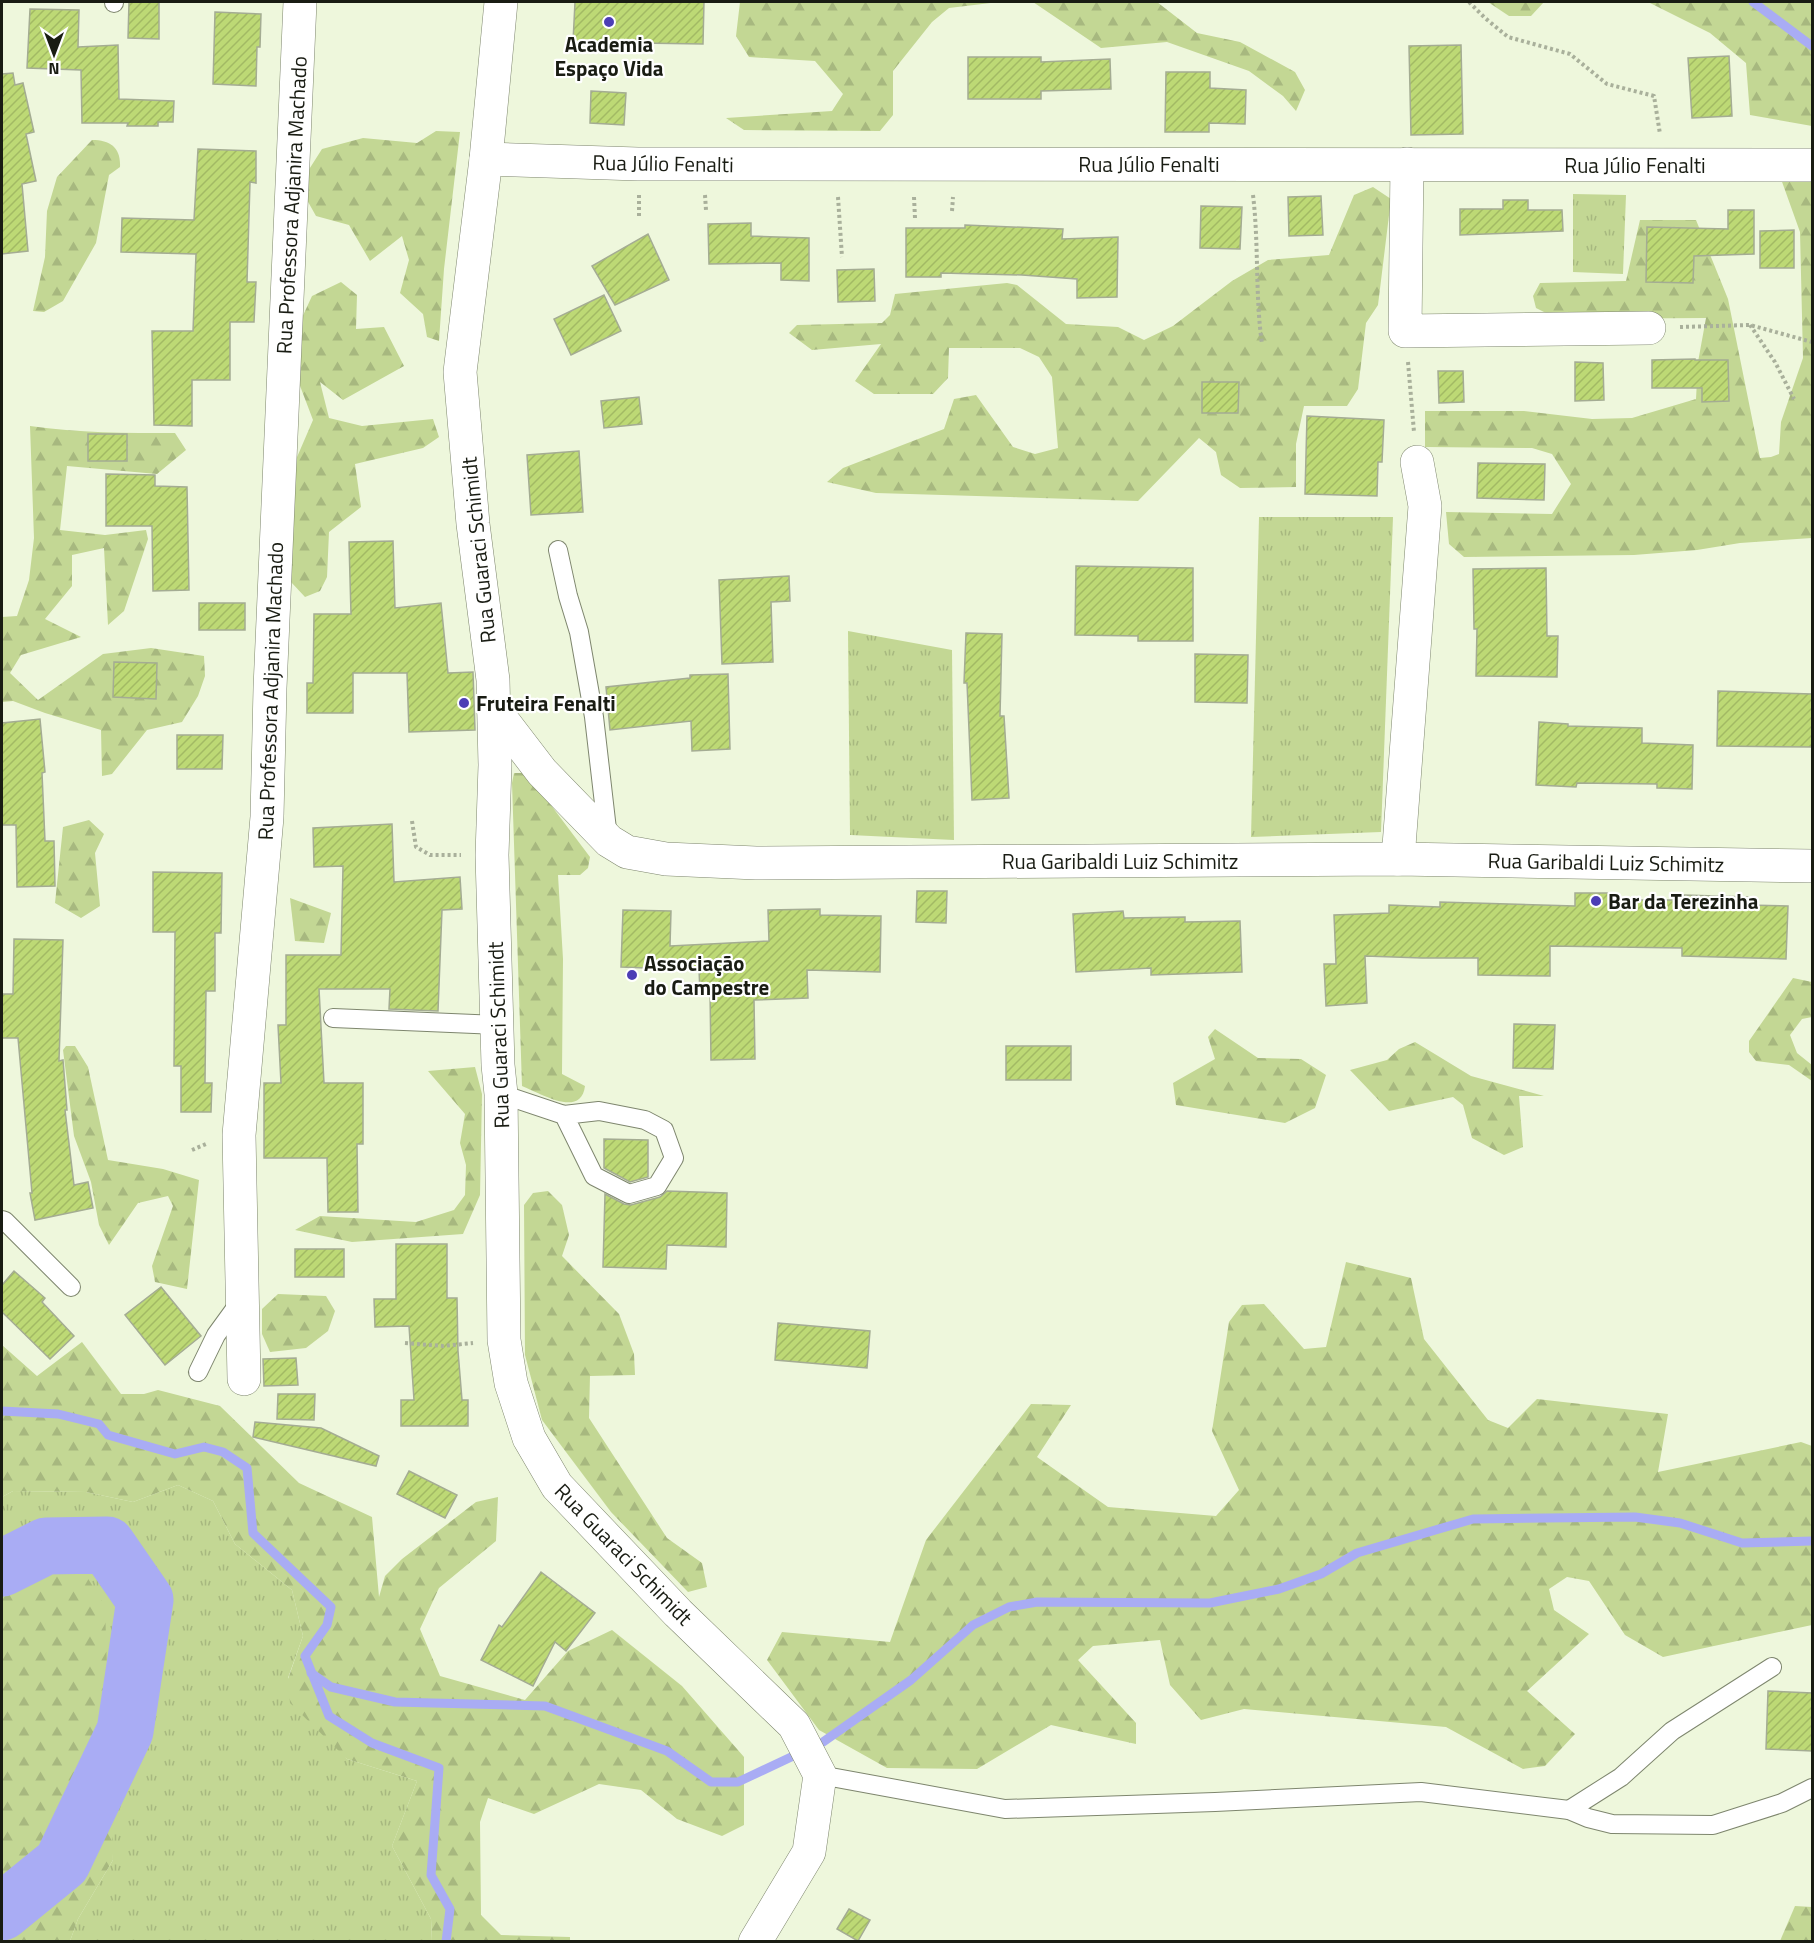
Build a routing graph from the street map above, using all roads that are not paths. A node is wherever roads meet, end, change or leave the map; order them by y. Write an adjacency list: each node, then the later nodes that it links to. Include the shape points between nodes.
1 (300, 2): 19 (street, Rua Professora Adjanira Machado, via 267,818 239,1135)
2 (501, 2): 3 (street, Rua Guaraci Schimidt)
3 (486, 159): 4 (street, Rua Júlio Fenalti, via 638,164); 9 (street, Rua Guaraci Schimidt, via 460,372)
4 (1407, 164): 5 (street, Rua Júlio Fenalti); 6 (street, via 1405,331)
5 (1812, 165)
6 (1649, 328)
7 (1417, 462): 11 (street, via 1425,506)
8 (558, 550): 10 (lane, via 579,632)
9 (493, 708): 10 (street, Rua Garibaldi Luiz Schimitz, via 542,772); 14 (street, Rua Guaraci Schimidt, via 492,855)
10 (609, 841): 11 (street, Rua Garibaldi Luiz Schimitz, via 627,852 666,860 756,863)
11 (1398, 859): 12 (street, Rua Garibaldi Luiz Schimitz)
12 (1812, 866)
13 (333, 1018): 14 (lane)
14 (498, 1025): 15 (street, Rua Guaraci Schimidt)
15 (501, 1094): 16 (lane); 23 (street, Rua Guaraci Schimidt, via 504,1340 511,1383 529,1438 557,1486 678,1613 794,1725)
16 (564, 1115): 16 (lane, via 594,1176 629,1194 657,1186 674,1158 664,1130 645,1120 599,1111)
17 (2, 1220): 18 (lane)
18 (71, 1287)
19 (242, 1298): 20 (lane, via 216,1335); 21 (street, Rua Professora Adjanira Machado)
20 (198, 1372)
21 (244, 1379)
22 (1772, 1667): 25 (lane, via 1672,1731 1621,1777)
23 (820, 1775): 25 (lane, via 1005,1809 1421,1792); 26 (street, via 809,1852)
24 (1812, 1788): 25 (lane, via 1782,1803 1713,1825 1612,1824)
25 (1569, 1810)
26 (755, 1941)

